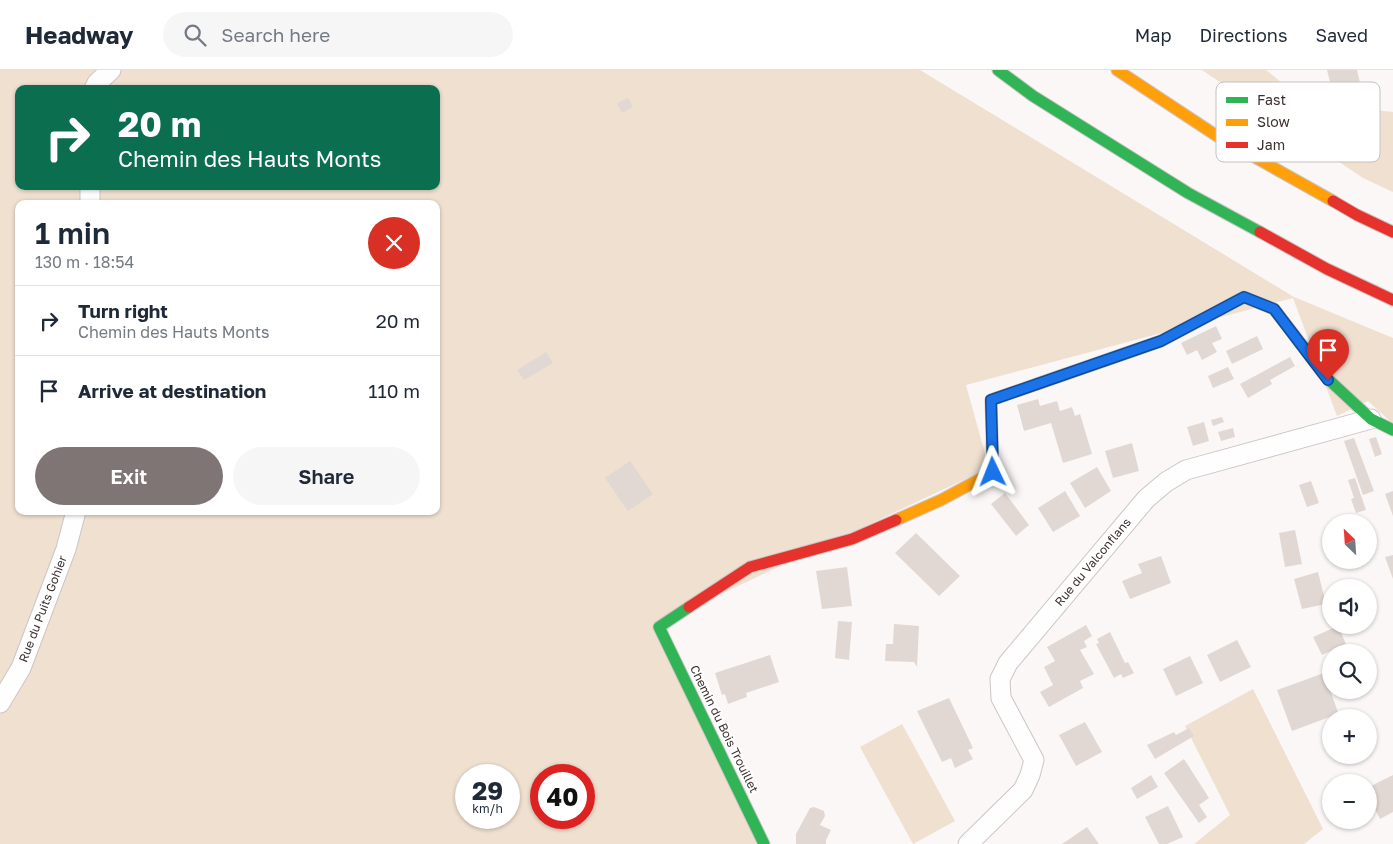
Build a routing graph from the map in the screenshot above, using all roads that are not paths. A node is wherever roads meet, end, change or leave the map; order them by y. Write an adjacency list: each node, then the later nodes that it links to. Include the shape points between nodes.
1 (111, 70): 4 (street)
2 (998, 70): 8 (main road, via 1033,96 1188,193 1327,269)
3 (1117, 70): 5 (main road)
4 (96, 85)
5 (1216, 135)
6 (1263, 162): 7 (main road)
7 (1393, 232)
8 (1393, 300)
9 (1371, 419): 10 (main road); 13 (main road, Chemin du Bois Trouillet, via 1328,380 1274,309 1244,297 1161,341 991,400 993,472 941,500 852,539 750,567 659,627); 14 (street, Rue du Valconflans, via 1186,470 1146,499 1008,663 1000,680 1000,698 1034,760 1023,790)
10 (1393, 430)
11 (75, 515): 12 (street, Rue du Puits Gohier, via 66,548 21,668)
12 (0, 703)
13 (764, 844)
14 (968, 844)

